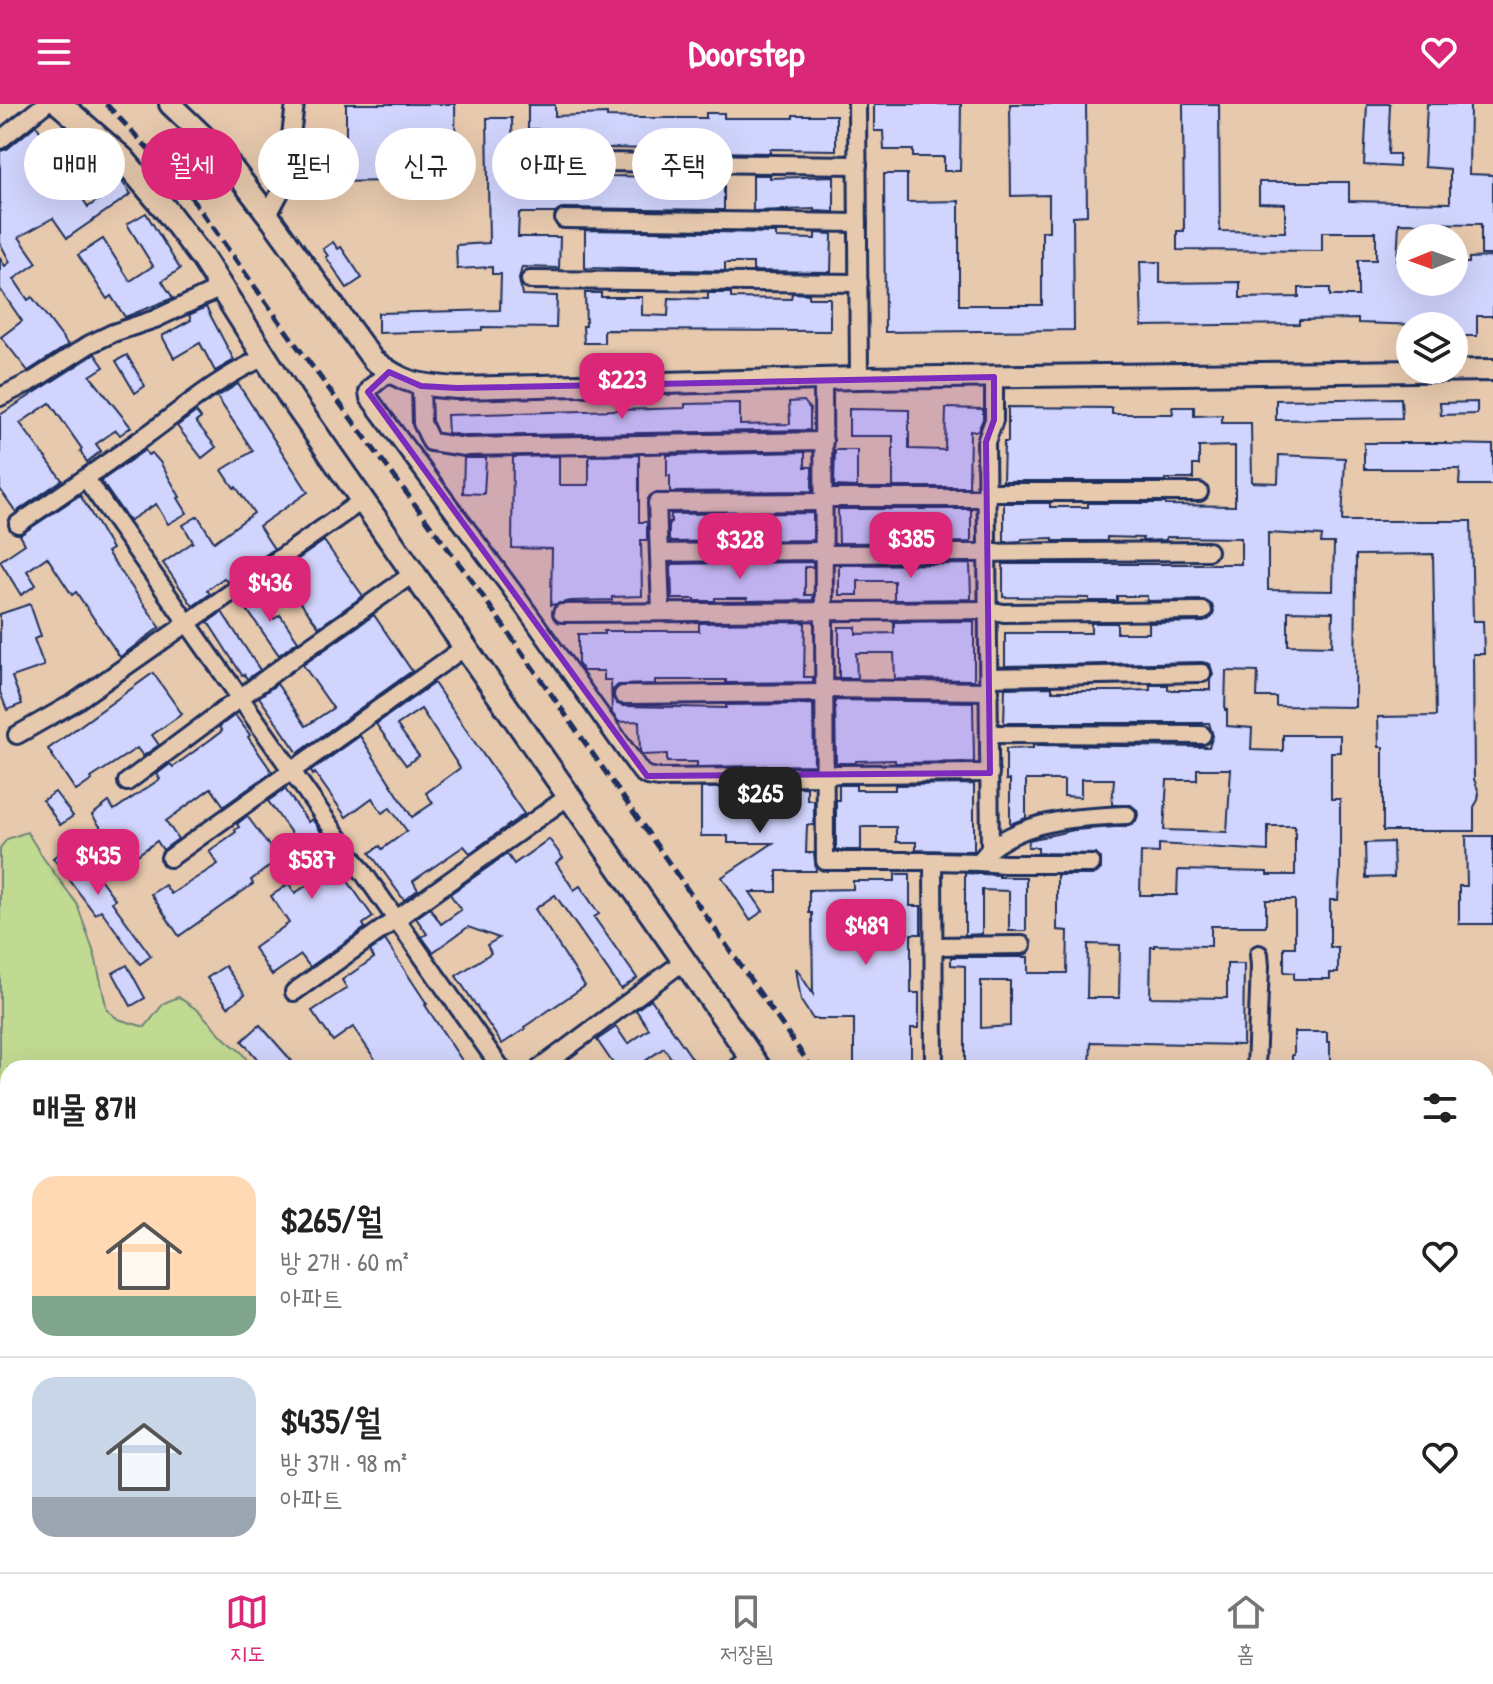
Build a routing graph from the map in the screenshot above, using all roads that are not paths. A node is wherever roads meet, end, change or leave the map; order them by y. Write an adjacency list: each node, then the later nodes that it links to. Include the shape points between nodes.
1 (45, 104): 6 (street)
2 (60, 104): 14 (main road, via 123,159)
3 (170, 104): 9 (street, via 220,152)
4 (295, 104): 9 (street, via 285,183)
5 (857, 104): 8 (street)
6 (0, 140)
7 (616, 162): 8 (street)
8 (858, 165): 11 (street)
9 (268, 215): 17 (street, via 373,360)
10 (564, 219): 11 (street)
11 (858, 223): 13 (street)
12 (530, 280): 13 (street)
13 (859, 283): 19 (street)
14 (221, 288): 15 (main road); 22 (street, via 101,338)
15 (265, 357): 24 (street, via 208,388); 27 (main road)
16 (1493, 370): 18 (street)
17 (389, 372): 21 (street); 52 (street, via 371,387 369,398 641,772 659,778)
18 (994, 377): 19 (street); 26 (street, via 994,420 986,442)
19 (859, 378): 20 (street)
20 (823, 380): 21 (street); 23 (street)
21 (421, 386): 23 (street, via 422,423 431,442 465,447)
22 (0, 397)
23 (824, 441): 28 (street)
24 (86, 479): 29 (street); 40 (street)
25 (1199, 492): 26 (street)
26 (987, 495): 28 (street); 32 (street)
27 (363, 500): 34 (main road); 40 (street)
28 (824, 500): 30 (street); 33 (street, via 657,503)
29 (18, 524)
30 (824, 551): 32 (street); 33 (street); 36 (street)
31 (1208, 551): 32 (street)
32 (988, 552): 35 (street)
33 (659, 553): 38 (street)
34 (414, 573): 41 (main road); 46 (street)
35 (988, 610): 36 (street); 37 (street); 43 (street)
36 (824, 611): 38 (street); 44 (street)
37 (1203, 611)
38 (661, 612): 39 (street)
39 (562, 613)
40 (188, 624): 46 (street); 48 (street)
41 (465, 647): 50 (street); 54 (main road)
42 (1202, 673): 43 (street)
43 (990, 684): 44 (street); 47 (street)
44 (824, 691): 45 (street); 52 (street)
45 (623, 695)
46 (240, 697): 50 (street); 53 (street)
47 (990, 734): 49 (street); 51 (street)
48 (17, 735)
49 (1202, 735)
50 (292, 771): 57 (street); 60 (street)
51 (990, 773): 52 (street); 56 (street)
52 (825, 776): 58 (street, via 825,861)
53 (127, 782)
54 (569, 796): 60 (street); 64 (main road)
55 (1127, 815): 56 (street, via 1036,826 1003,839)
56 (984, 855): 58 (street); 59 (street, via 1004,864)
57 (170, 858)
58 (933, 861): 62 (street)
59 (1091, 864)
60 (397, 919): 65 (street); 66 (street)
61 (1022, 945): 62 (street)
62 (934, 946): 69 (street)
63 (1259, 954): 70 (street)
64 (684, 961): 67 (street); 68 (main road)
65 (294, 992)
66 (495, 1060)
67 (551, 1060)
68 (746, 1060)
69 (934, 1060)
70 (1256, 1060)

